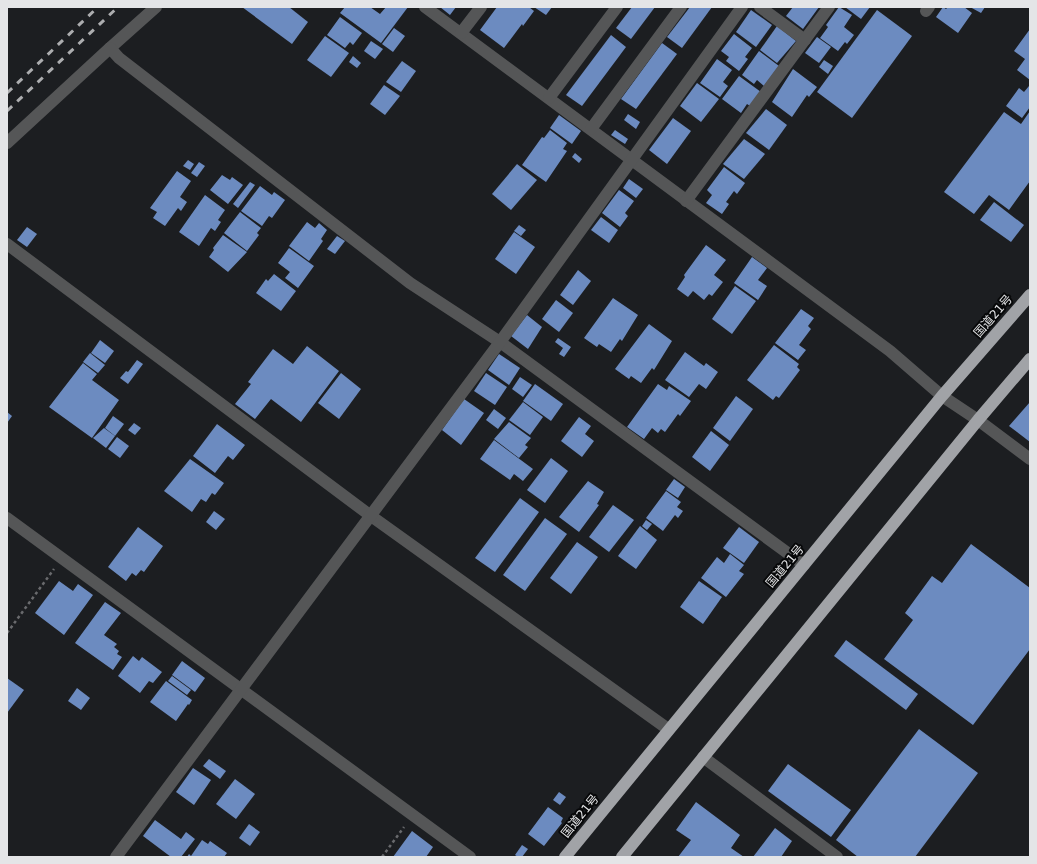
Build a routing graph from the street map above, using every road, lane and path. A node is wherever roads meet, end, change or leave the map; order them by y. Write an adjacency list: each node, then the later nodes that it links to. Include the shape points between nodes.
1 (156, 7): 11 (street)
2 (425, 7): 9 (street)
3 (481, 7): 9 (street)
4 (617, 7): 12 (street)
5 (681, 7): 13 (street)
6 (742, 7): 15 (street)
7 (760, 7): 10 (street)
8 (829, 7): 10 (street)
9 (461, 34): 12 (street)
10 (805, 40): 16 (street)
11 (110, 48): 14 (street); 19 (street, via 119,58 410,283)
12 (549, 98): 13 (street)
13 (591, 129): 15 (street)
14 (7, 143)
15 (632, 159): 16 (street); 19 (street)
16 (686, 200): 21 (street, via 890,351)
17 (7, 244): 24 (street)
18 (1030, 294): 21 (highway, 国道21号)
19 (500, 342): 24 (street); 27 (street)
20 (1030, 359): 22 (highway)
21 (942, 396): 22 (street); 27 (highway, 国道21号)
22 (978, 420): 23 (street); 31 (highway)
23 (1030, 459)
24 (371, 516): 29 (street); 30 (street)
25 (7, 518): 26 (street)
26 (62, 558): 28 (path); 29 (street)
27 (804, 565): 30 (highway, 国道21号)
28 (7, 633)
29 (242, 689): 32 (street); 33 (street)
30 (668, 729): 36 (highway, 国道21号)
31 (703, 757): 37 (highway); 38 (street)
32 (412, 815): 34 (path); 35 (street)
33 (116, 857)
34 (382, 857)
35 (470, 857)
36 (565, 857)
37 (622, 857)
38 (837, 857)

